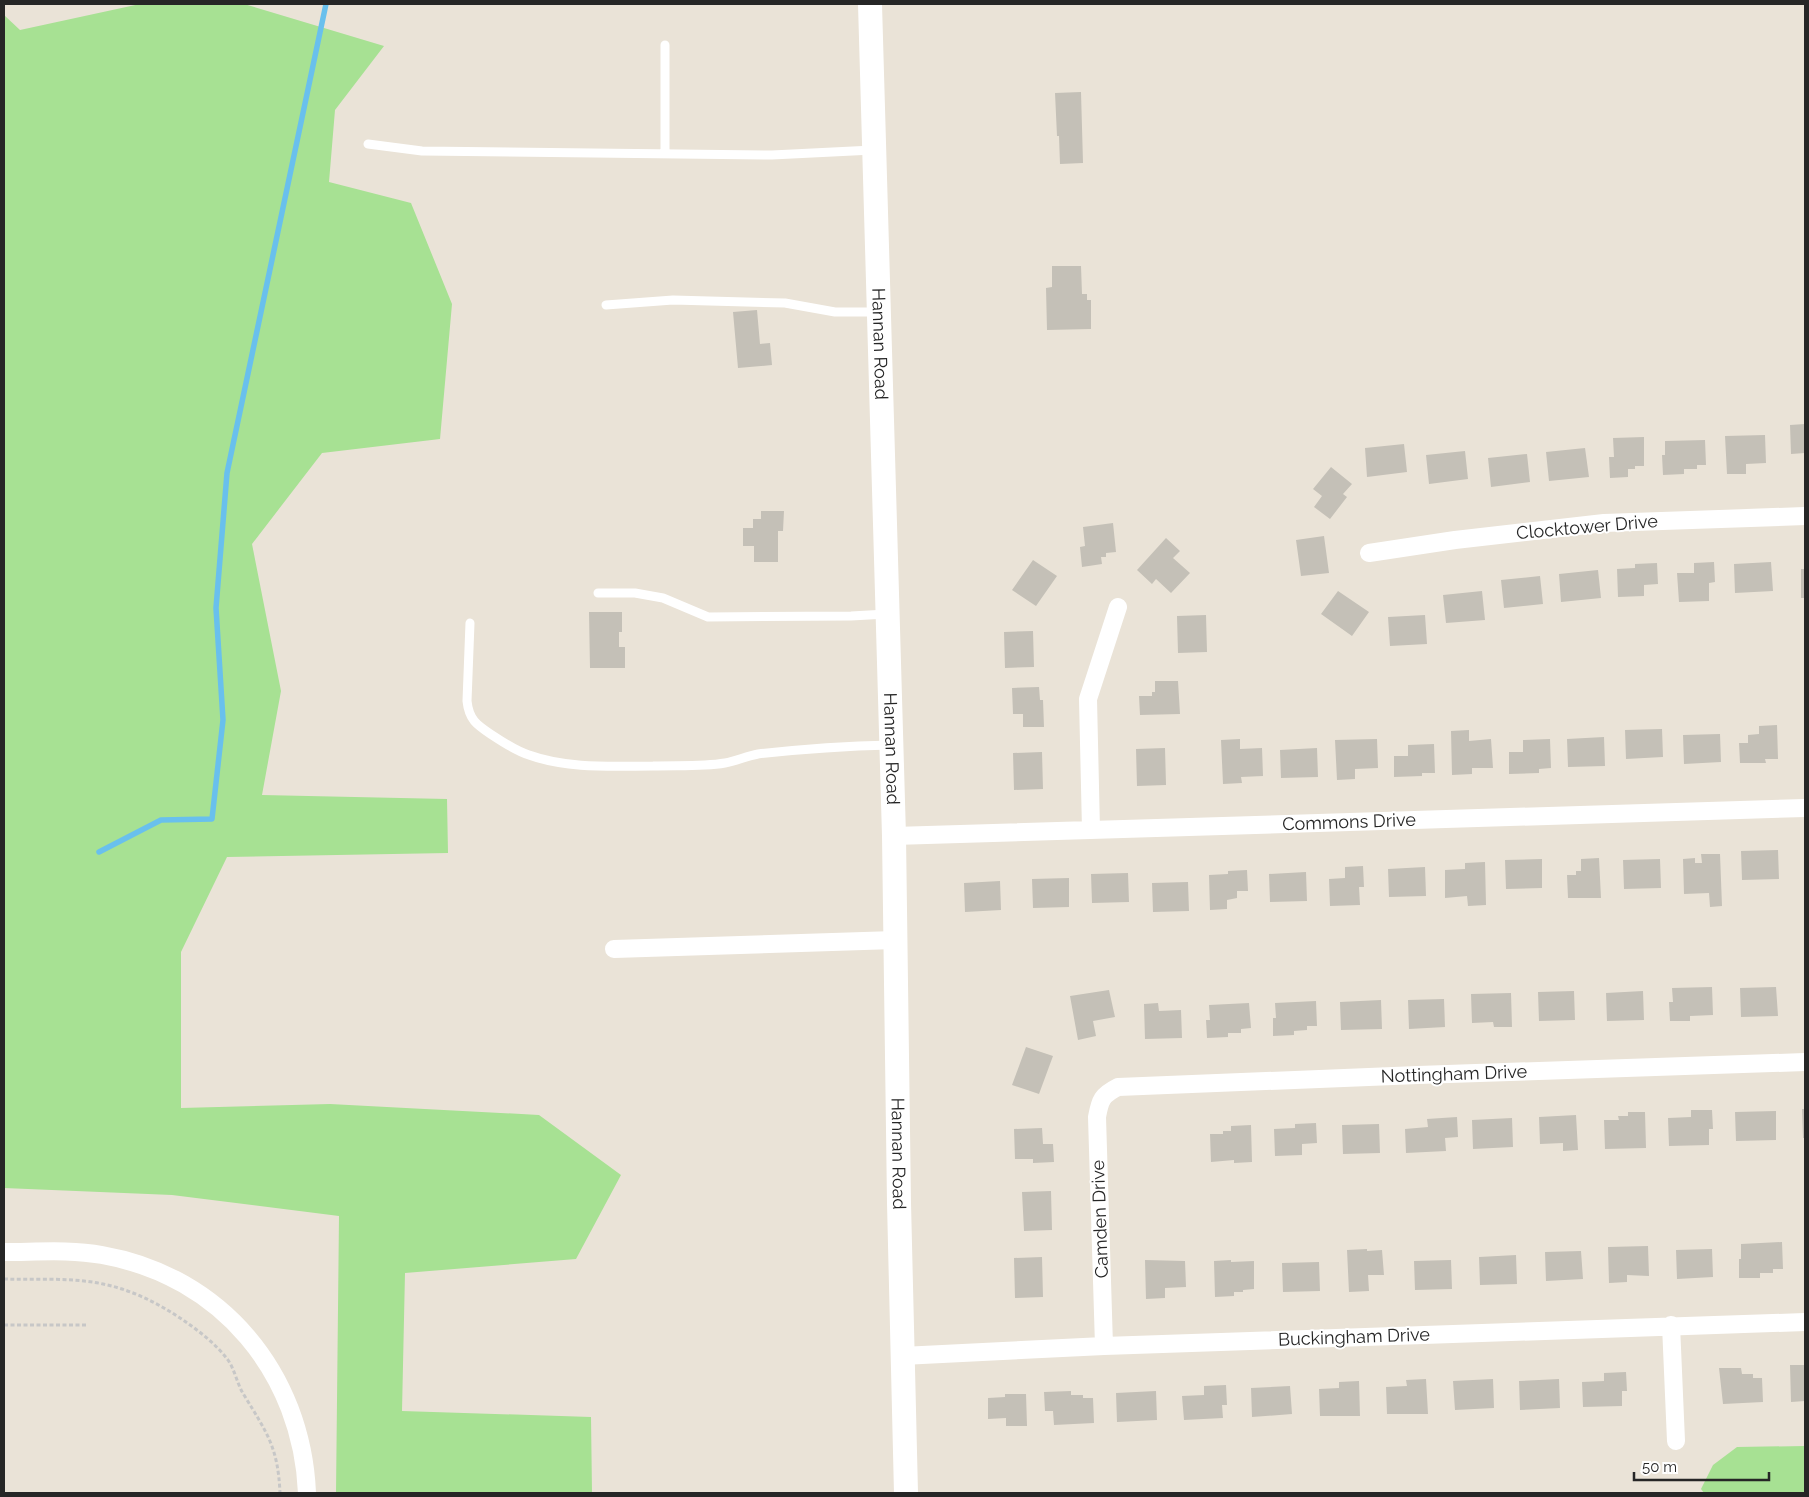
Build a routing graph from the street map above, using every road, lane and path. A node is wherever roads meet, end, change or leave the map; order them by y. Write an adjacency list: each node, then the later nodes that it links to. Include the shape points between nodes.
1 (870, 4): 4 (street, Hannan Road)
2 (665, 45): 5 (lane)
3 (368, 144): 5 (lane, via 422,151)
4 (874, 150): 5 (lane, via 772,155); 7 (street, Hannan Road)
5 (665, 153)
6 (606, 305): 7 (lane, via 682,300 785,304 834,312)
7 (879, 312): 12 (street, Hannan Road)
8 (1805, 516): 9 (street, Clocktower Drive, via 1604,523)
9 (1370, 553)
10 (598, 594): 12 (lane, via 635,593 663,598 708,618)
11 (1118, 607): 16 (street, via 1088,699)
12 (887, 614): 14 (street, Hannan Road)
13 (470, 624): 14 (lane, via 468,712 473,721 485,730 529,755 563,763 604,766 702,765 756,755)
14 (891, 745): 17 (street, Hannan Road)
15 (1805, 808): 16 (street, Commons Drive)
16 (1091, 830): 17 (street, Commons Drive)
17 (894, 836): 18 (street, Hannan Road)
18 (895, 940): 19 (street); 29 (street, Hannan Road)
19 (614, 949)
20 (1805, 1062): 21 (street, Nottingham Drive, via 1128,1086)
21 (1105, 1094): 28 (street, Camden Drive, via 1097,1117)
22 (4, 1252): 32 (street, via 78,1252 118,1258 172,1278 223,1312 264,1358 288,1401 301,1444)
23 (4, 1279): 31 (path, via 102,1284 155,1302 208,1338 228,1361 243,1394 272,1442)
24 (1805, 1322): 27 (street, Buckingham Drive)
25 (4, 1325): 26 (path)
26 (87, 1325)
27 (1671, 1326): 28 (street, Buckingham Drive); 30 (street)
28 (1104, 1346): 29 (street, Buckingham Drive)
29 (902, 1356): 33 (street, Hannan Road)
30 (1676, 1441)
31 (280, 1493)
32 (307, 1493)
33 (906, 1493)

